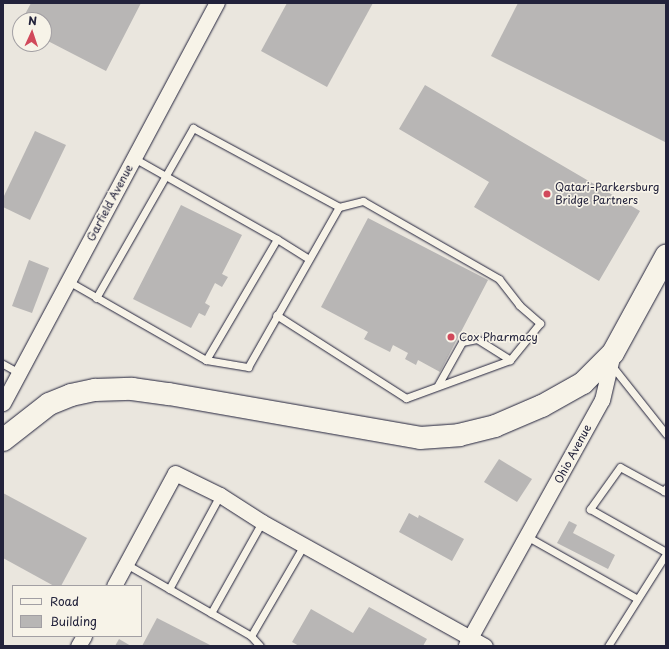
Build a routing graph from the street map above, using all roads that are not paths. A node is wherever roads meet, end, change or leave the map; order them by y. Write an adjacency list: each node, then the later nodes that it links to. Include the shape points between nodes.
1 (217, 3): 2 (street, Garfield Avenue)
2 (134, 158): 3 (lane); 8 (street, Garfield Avenue)
3 (165, 176): 4 (lane, via 193,128); 5 (lane); 9 (lane)
4 (339, 207): 7 (lane); 13 (lane, via 363,201 499,279 519,305 540,323)
5 (277, 239): 7 (lane); 12 (lane)
6 (666, 256): 11 (main road, Ohio Avenue)
7 (308, 258): 10 (lane)
8 (68, 281): 9 (lane); 15 (street, Garfield Avenue)
9 (96, 298): 12 (lane)
10 (276, 315): 12 (lane, via 248,367); 16 (lane, via 406,398)
11 (612, 359): 18 (lane); 19 (main road, via 583,383 542,406 495,426 460,435 420,438 132,389 94,390 66,397 49,404); 23 (street, Ohio Avenue, via 602,400)
12 (206, 360)
13 (510, 360): 16 (lane); 16 (lane, via 477,339 462,342)
14 (3, 364): 15 (lane)
15 (19, 373): 17 (street, Garfield Avenue)
16 (438, 386)
17 (3, 403)
18 (666, 434)
19 (3, 440)
20 (666, 488): 25 (lane, via 664,491 620,467 590,509)
21 (220, 495): 22 (street); 26 (street, via 175,473); 28 (lane)
22 (262, 522): 24 (street); 30 (lane)
23 (528, 537): 29 (lane); 33 (street, Ohio Avenue)
24 (304, 545): 31 (lane); 33 (street)
25 (666, 553): 29 (lane)
26 (126, 564): 27 (street); 28 (lane)
27 (115, 585)
28 (169, 589): 30 (lane)
29 (636, 598): 37 (lane)
30 (211, 613): 31 (lane)
31 (252, 636): 35 (lane)
32 (83, 637): 34 (street)
33 (468, 642): 36 (street)
34 (78, 646)
35 (260, 646)
36 (485, 646)
37 (608, 646)

